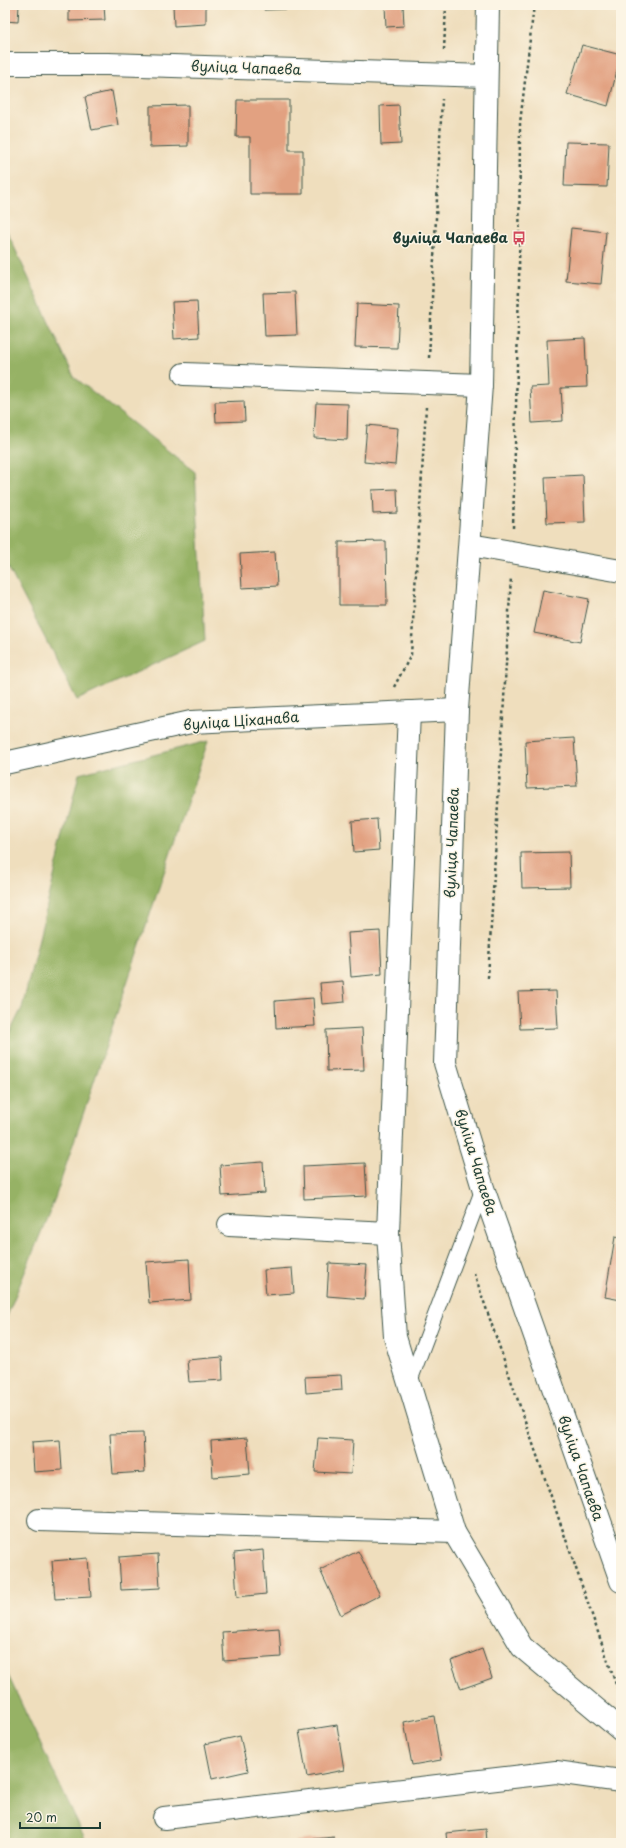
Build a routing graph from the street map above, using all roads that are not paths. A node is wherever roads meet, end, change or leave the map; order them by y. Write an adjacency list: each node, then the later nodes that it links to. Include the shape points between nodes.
1 (488, 5): 3 (street, вуліца Чапаева)
2 (5, 64): 3 (street, вуліца Чапаева, via 116,64)
3 (486, 76): 5 (street, вуліца Чапаева)
4 (184, 374): 5 (street)
5 (481, 385): 6 (street, вуліца Чапаева)
6 (470, 545): 7 (street); 8 (street, вуліца Чапаева)
7 (621, 571)
8 (457, 710): 9 (street, вуліца Ціханава); 11 (street, вуліца Чапаева, via 445,1063)
9 (409, 712): 10 (street, вуліца Ціханава, via 191,722); 13 (street)
10 (5, 764)
11 (483, 1188): 14 (lane); 17 (street, вуліца Чапаева)
12 (229, 1225): 13 (street)
13 (388, 1233): 14 (street, via 395,1337)
14 (409, 1384): 16 (street)
15 (39, 1520): 16 (street)
16 (454, 1532): 18 (street, via 522,1647)
17 (621, 1581)
18 (621, 1730)
19 (621, 1781): 20 (street, via 556,1772)
20 (164, 1818)

